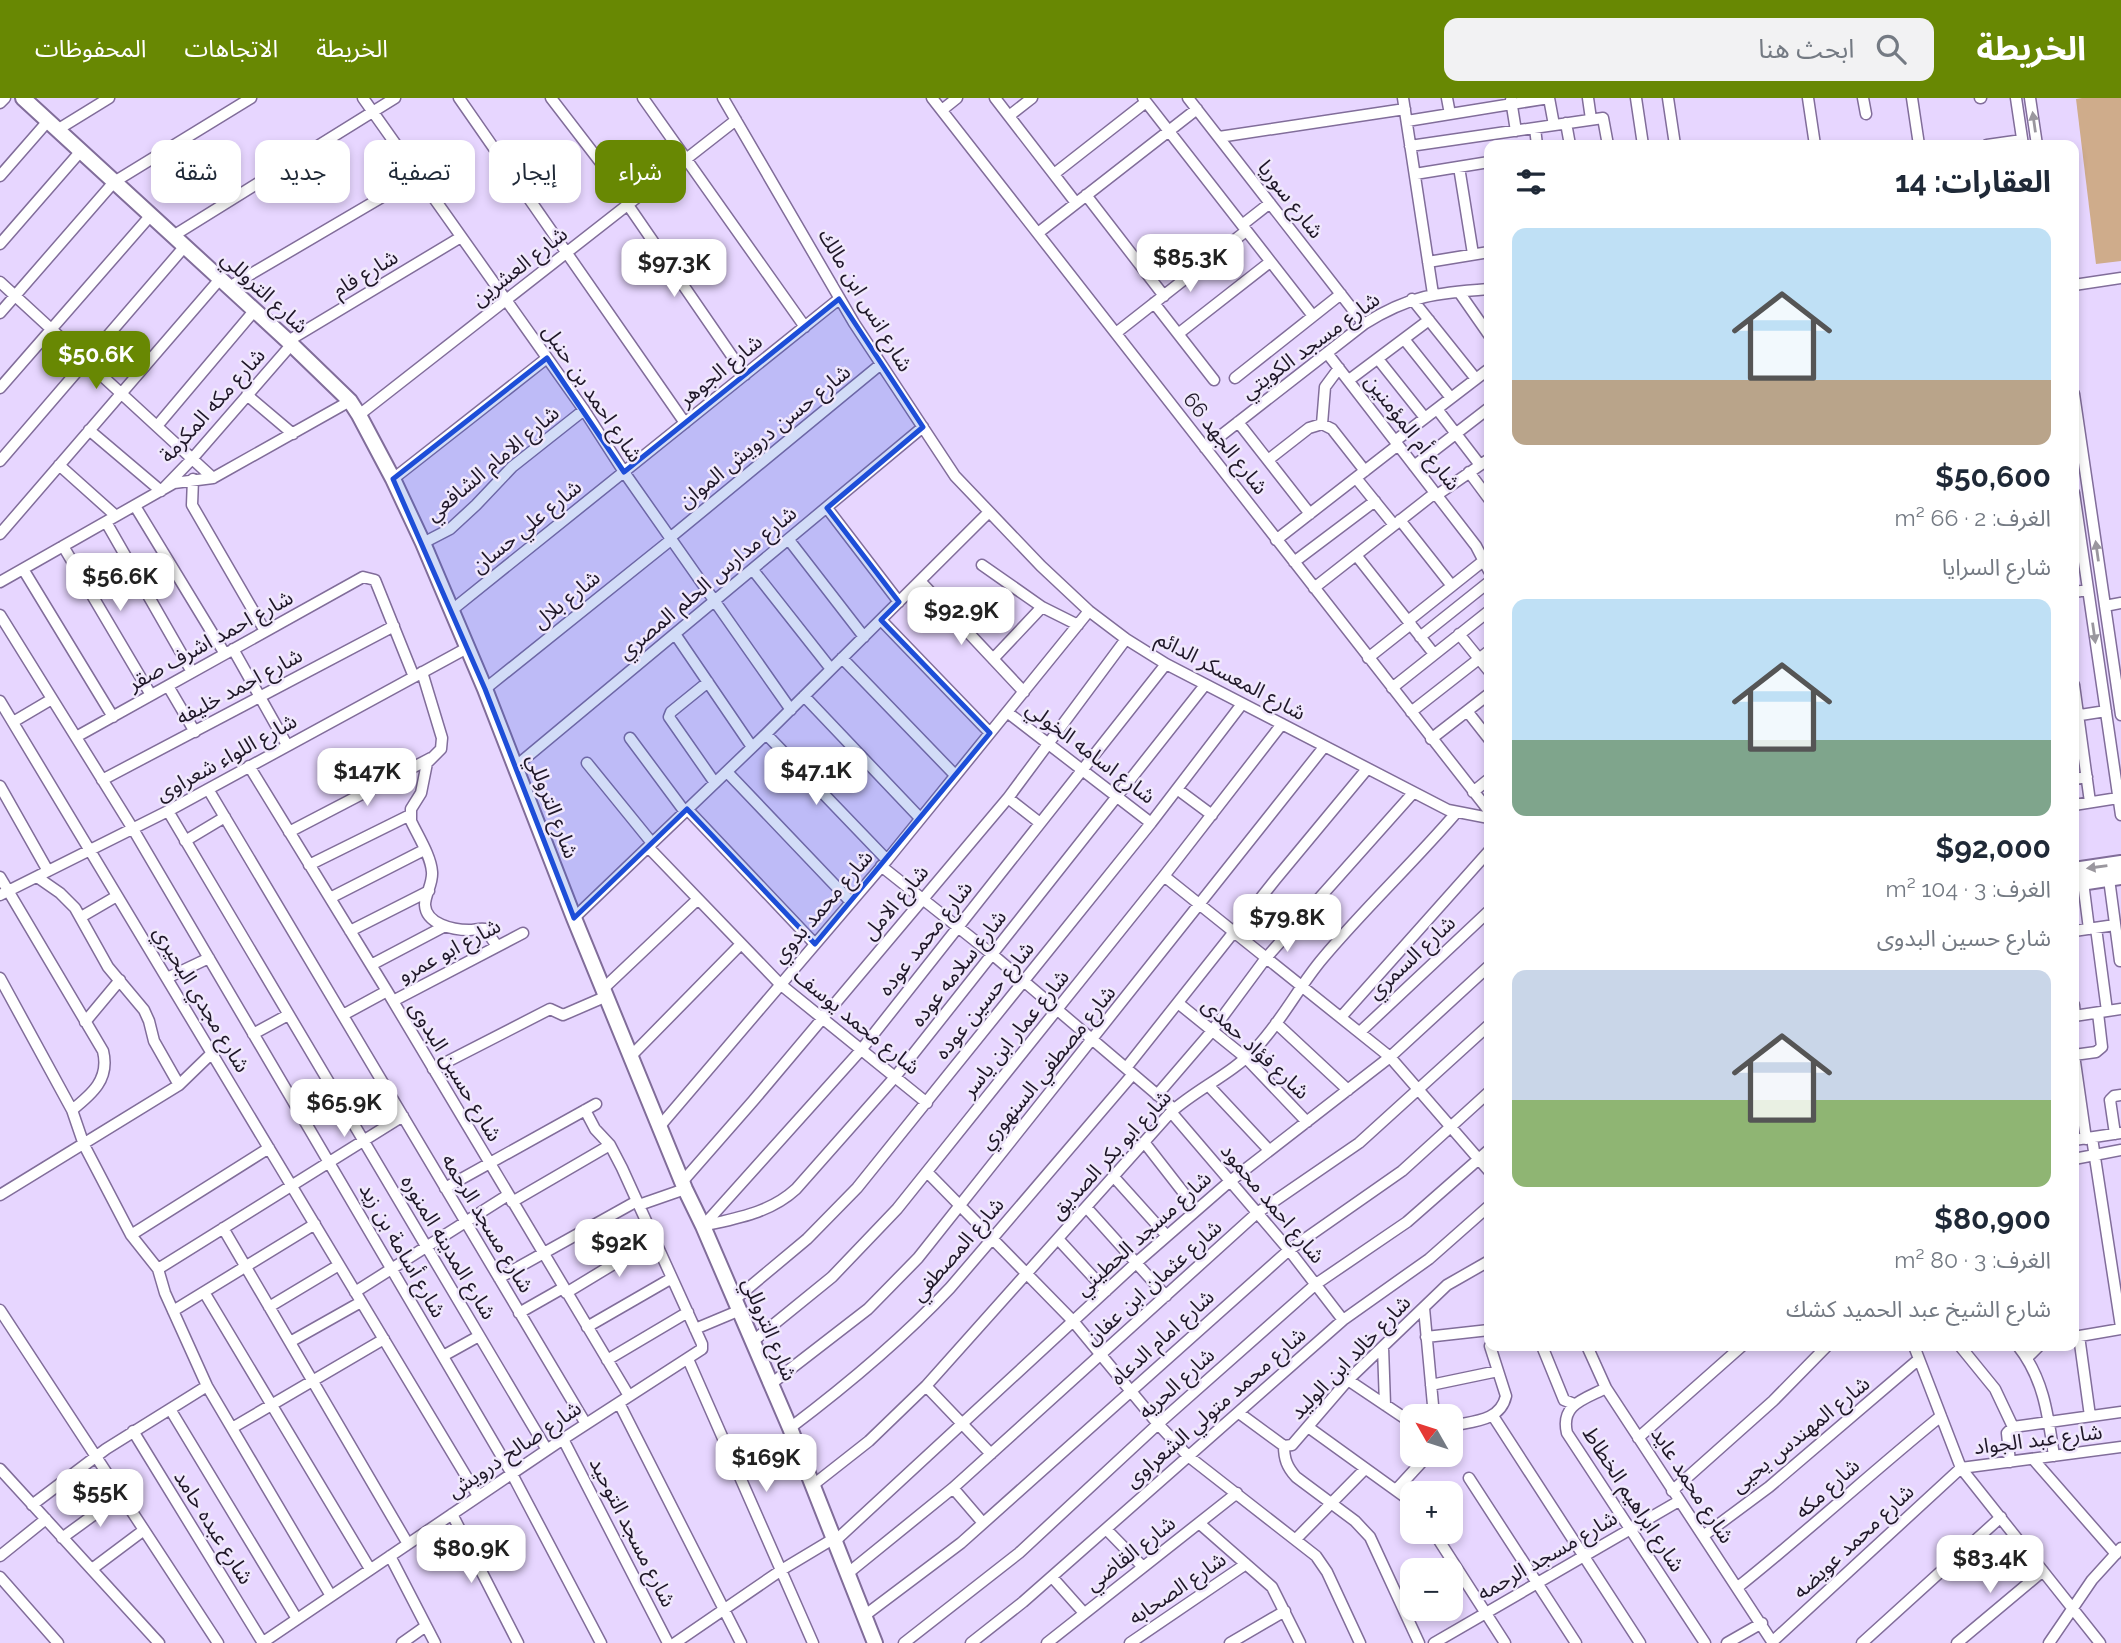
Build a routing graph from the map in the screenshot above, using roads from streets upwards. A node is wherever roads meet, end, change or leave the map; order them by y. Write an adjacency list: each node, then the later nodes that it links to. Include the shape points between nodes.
1 (5, 98): 29 (street)
2 (23, 98): 41 (street, شارع التروللي)
3 (109, 98): 41 (street)
4 (251, 98): 68 (street)
5 (363, 98): 33 (street, شارع احمد بن حنبل)
6 (396, 98): 33 (street)
7 (459, 98): 82 (street)
8 (551, 98): 60 (street)
9 (643, 98): 48 (street)
10 (723, 98): 38 (street, شارع انس ابن مالك)
11 (932, 98): 32 (street, شارع الجهد 66)
12 (957, 98): 32 (street)
13 (995, 98): 36 (street)
14 (1032, 98): 36 (street)
15 (1188, 98): 30 (street, شارع سوريا)
16 (1403, 98): 31 (street)
17 (1447, 98): 34 (street)
18 (1549, 98): 28 (street); 42 (street)
19 (1588, 98): 37 (street)
20 (1636, 98): 52 (street)
21 (1668, 98): 53 (street)
22 (1808, 98): 54 (street)
23 (1863, 98): 35 (street)
24 (1912, 98): 55 (street)
25 (2016, 98): 56 (street)
26 (2030, 98): 57 (street, one-way to 26)
27 (1144, 100): 44 (street); 65 (street)
28 (1512, 101): 34 (street); 45 (street)
29 (0, 103)
30 (1196, 108): 44 (street); 46 (street, شارع سوريا)
31 (1405, 109): 39 (street); 46 (street)
32 (942, 110): 77 (street, شارع الجهد 66)
33 (372, 112): 47 (street, شارع احمد بن حنبل); 78 (street)
34 (1450, 114): 39 (street)
35 (1866, 114)
36 (1009, 116): 65 (street)
37 (1591, 119): 40 (street); 51 (street, via 1603,118)
38 (736, 120): 61 (street, شارع العشرين); 97 (street, شارع انس ابن مالك)
39 (1406, 121): 58 (street)
40 (1566, 123): 42 (street); 50 (street)
41 (52, 125): 59 (street, شارع التروللي); 67 (street)
42 (1553, 125): 43 (street)
43 (1535, 128): 45 (street); 49 (street)
44 (1168, 131): 69 (street); 76 (street)
45 (1516, 131): 58 (street)
46 (1219, 137): 74 (street, شارع سوريا)
47 (392, 140)
48 (671, 140)
49 (1536, 140)
50 (1569, 140)
51 (1607, 140)
52 (1642, 140)
53 (1674, 140)
54 (1814, 140)
55 (1918, 140)
56 (2022, 140)
57 (2036, 140)
58 (1410, 146): 66 (street)
59 (80, 152): 68 (street, شارع التروللي); 80 (street)
60 (595, 157)
61 (686, 159)
62 (686, 161): 106 (street)
63 (1484, 166): 64 (street)
64 (1459, 167): 66 (street); 84 (street)
65 (1054, 174): 73 (street)
66 (1415, 174): 86 (street)
67 (0, 176)
68 (114, 182): 75 (street, شارع التروللي); 95 (street)
69 (1086, 195): 73 (street); 96 (street)
70 (369, 203): 89 (street)
71 (437, 203): 79 (street, شارع احمد بن حنبل)
72 (629, 203): 82 (street, شارع العشرين); 120 (street)
73 (1076, 203): 77 (street)
74 (1270, 203): 76 (street); 94 (street, شارع سوريا)
75 (150, 215): 78 (street, شارع التروللي); 108 (street)
76 (1244, 228): 85 (street); 96 (street)
77 (1038, 233): 109 (street, شارع الجهد 66)
78 (173, 236): 81 (street, شارع التروللي)
79 (461, 237): 99 (street, شارع احمد بن حنبل); 112 (street, شارع فام)
80 (0, 244)
81 (185, 246): 89 (street, شارع التروللي); 116 (street)
82 (566, 253): 99 (street, شارع العشرين); 136 (street)
83 (1484, 253): 84 (street)
84 (1473, 254): 86 (street)
85 (1270, 262): 103 (street); 110 (street)
86 (1428, 262): 93 (street)
87 (2121, 278): 90 (street)
88 (0, 282): 95 (street)
89 (224, 283): 101 (street, شارع التروللي); 126 (street)
90 (2079, 284)
91 (1484, 289): 92 (street, شارع مسجد الكويتي)
92 (1458, 292): 93 (street, شارع مسجد الكويتي); 107 (street)
93 (1433, 293): 98 (street, شارع مسجد الكويتي)
94 (1341, 294): 103 (street); 105 (street, شارع سوريا)
95 (15, 296): 102 (street); 108 (street)
96 (1164, 296): 100 (street)
97 (839, 299): 106 (street, شارع الجوهر); 117 (street, شارع انس ابن مالك)
98 (1412, 299): 104 (street); 105 (street, شارع مسجد الكويتي)
99 (506, 300): 114 (street, شارع احمد بن حنبل); 133 (street, شارع العشرين)
100 (1154, 303): 109 (street); 110 (street)
101 (254, 310): 112 (street, شارع التروللي); 138 (street)
102 (0, 313)
103 (1313, 316): 121 (street)
104 (1429, 320): 111 (street); 122 (street)
105 (1364, 324): 113 (street, شارع مسجد الكويتي)
106 (805, 327): 120 (street, شارع الجوهر)
107 (1484, 328)
108 (51, 329): 116 (street); 125 (street)
109 (1116, 333): 145 (street, شارع الجهد 66)
110 (1178, 334): 123 (street)
111 (1404, 339): 115 (street); 128 (street)
112 (290, 343): 127 (street, شارع مكه المكرمة); 129 (street, شارع التروللي)
113 (1327, 353): 118 (street, شارع أم المؤمنين); 135 (street, شارع مسجد الكويتي)
114 (547, 358): 130 (street, شارع احمد بن حنبل); 158 (street)
115 (1378, 359): 124 (street); 134 (street)
116 (86, 361): 126 (street); 148 (street)
117 (881, 364): 139 (street, شارع انس ابن مالك); 172 (street, شارع حسن درويش الموان)
118 (1339, 368): 124 (street, شارع أم المؤمنين); 137 (street, via 1325,387)
119 (1484, 373): 122 (street)
120 (744, 375): 136 (street, شارع الجوهر)
121 (1235, 378)
122 (1476, 379): 128 (street)
123 (1214, 380)
124 (1349, 380): 144 (street, شارع أم المؤمنين)
125 (0, 388)
126 (121, 394): 138 (street); 141 (street)
127 (247, 395): 142 (street); 146 (street, شارع مكه المكرمة)
128 (1451, 398): 131 (street)
129 (350, 401): 133 (street, شارع التروللي); 142 (street)
130 (584, 410): 153 (street, شارع احمد بن حنبل); 175 (street, شارع الامام الشافعي, via 512,467 450,529)
131 (1437, 410): 134 (street); 143 (street)
132 (1484, 412): 143 (street)
133 (359, 415): 158 (street, شارع التروللي)
134 (1425, 418): 144 (street)
135 (1238, 422): 145 (street, شارع مسجد الكويتي); 147 (street)
136 (685, 423): 153 (street, شارع الجوهر)
137 (1322, 424): 147 (street, via 1309,428); 155 (street, via 1332,429)
138 (157, 426): 146 (street)
139 (923, 427): 164 (street, شارع مدارس الحلم المصري); 165 (street, شارع انس ابن مالك, via 955,476)
140 (2079, 428): 194 (street, one-way to 140)
141 (89, 430): 151 (street); 159 (street)
142 (293, 434): 156 (street)
143 (1456, 434): 150 (street); 152 (street)
144 (1397, 443): 152 (street, شارع أم المؤمنين); 155 (street)
145 (1205, 448): 174 (street, شارع الجهد 66)
146 (192, 459): 156 (street); 159 (street, شارع مكه المكرمة)
147 (1268, 460): 166 (street)
148 (0, 461)
149 (1484, 462): 150 (street)
150 (1479, 465): 154 (street)
151 (59, 466): 167 (street); 171 (street)
152 (1414, 466): 161 (street, شارع أم المؤمنين)
153 (624, 472): 172 (street, شارع احمد بن حنبل); 196 (street, شارع علي حسان)
154 (1469, 472): 160 (street); 161 (street)
155 (1360, 474): 162 (street); 166 (street)
156 (213, 478): 157 (street)
157 (193, 479): 159 (street); 204 (street, via 191,505)
158 (393, 479): 175 (street, شارع التروللي)
159 (160, 491): 163 (street)
160 (1484, 492)
161 (1436, 494): 169 (street); 178 (street, شارع أم المؤمنين)
162 (1375, 501): 169 (street); 180 (street)
163 (135, 506): 167 (street); 211 (street)
164 (827, 508): 173 (street, شارع مدارس الحلم المصري); 192 (street)
165 (989, 512): 184 (street); 197 (street, شارع المعسكر الدائم)
166 (1310, 514): 174 (street)
167 (116, 516): 168 (street)
168 (106, 522): 176 (street); 221 (street)
169 (1397, 523): 177 (street); 186 (street)
170 (2079, 528): 189 (street)
171 (0, 534)
172 (671, 538): 191 (street, شارع احمد بن حنبل); 227 (street, شارع بلال)
173 (789, 540): 183 (street, شارع مدارس الحلم المصري); 207 (street)
174 (1276, 540): 180 (street, شارع الجهد 66)
175 (423, 543): 196 (street, شارع التروللي)
176 (63, 546): 182 (street); 229 (street)
177 (1356, 555): 188 (street); 201 (street)
178 (1484, 555)
179 (1484, 561): 186 (street)
180 (1294, 562): 188 (street, شارع الجهد 66)
181 (982, 565): 195 (street)
182 (23, 569): 185 (street); 243 (street)
183 (753, 569): 191 (street, شارع مدارس الحلم المصري); 220 (street)
184 (920, 581): 192 (street); 216 (street)
185 (0, 582)
186 (1452, 586): 201 (street)
187 (1484, 586): 208 (street)
188 (1314, 588): 215 (street, شارع الجهد 66)
189 (2088, 590): 190 (street); 238 (street, one-way to 238)
190 (2079, 591)
191 (715, 601): 205 (street, شارع مدارس الحلم المصري); 236 (street, شارع احمد بن حنبل)
192 (899, 602): 200 (street)
193 (2121, 603): 194 (street)
194 (2105, 606): 241 (street)
195 (1042, 607): 202 (street); 216 (street)
196 (452, 610): 210 (street, شارع التروللي)
197 (1089, 611): 202 (street, شارع محمد بدوي); 209 (street, شارع المعسكر الدائم)
198 (0, 615): 233 (street, شارع أسامة بن زيد)
199 (1484, 615): 206 (street)
200 (881, 620): 207 (street); 247 (street)
201 (1409, 622): 208 (street); 215 (street)
202 (1078, 625): 228 (street, شارع محمد بدوي)
203 (394, 626): 204 (street, شارع احمد اشرف صقر, via 375,580 363,577); 222 (street); 231 (street, شارع احمد خليفه)
204 (265, 631): 211 (street, شارع احمد اشرف صقر)
205 (675, 634): 223 (street); 261 (street, شارع مدارس الحلم المصري)
206 (1459, 634): 212 (street); 217 (street)
207 (864, 637): 214 (street)
208 (1420, 637): 212 (street)
209 (1126, 639): 218 (street, شارع المعسكر الدائم); 253 (street, شارع الامل)
210 (467, 648): 222 (street, شارع اللواء شعراوى); 227 (street, شارع التروللي)
211 (229, 652): 221 (street, شارع احمد اشرف صقر); 231 (street)
212 (1434, 654): 226 (street)
213 (1484, 655): 217 (street)
214 (842, 658): 220 (street); 265 (street)
215 (1368, 658): 226 (street, شارع الجهد 66)
216 (993, 659): 228 (street)
217 (1479, 659): 219 (street); 240 (street)
218 (1166, 664): 224 (street, شارع المعسكر الدائم); 263 (street, شارع محمد عوده)
219 (1484, 665)
220 (831, 669): 230 (street)
221 (192, 673): 225 (street, شارع احمد اشرف صقر)
222 (418, 675): 254 (street, شارع اللواء شعراوى); 258 (street, via 442,738 441,748)
223 (708, 682): 255 (street); 269 (street, via 669,717)
224 (1205, 685): 235 (street, شارع المعسكر الدائم); 277 (street, شارع سلامه عوده)
225 (168, 686): 229 (street, شارع احمد اشرف صقر); 246 (street)
226 (1392, 688): 240 (street, شارع الجهد 66)
227 (485, 690): 261 (street, شارع التروللي)
228 (1024, 692): 239 (street, شارع محمد بدوي)
229 (152, 695): 243 (street, شارع احمد اشرف صقر)
230 (804, 696): 236 (street); 290 (street)
231 (260, 697): 246 (street, شارع احمد خليفه); 254 (street)
232 (1484, 698): 237 (street)
233 (52, 699): 244 (street); 250 (street, شارع أسامة بن زيد)
234 (0, 701): 244 (street, شارع مجدي البحيري)
235 (1242, 704): 245 (street, شارع المعسكر الدائم); 273 (street, شارع حسين عوده)
236 (791, 710): 249 (street)
237 (1467, 711): 248 (street); 252 (street)
238 (2106, 711): 242 (street); 278 (street)
239 (1007, 712): 247 (street, شارع محمد بدوي); 253 (street, شارع اسامه الخولي)
240 (1411, 712): 252 (street, شارع الجهد 66)
241 (2121, 715)
242 (2079, 716)
243 (113, 717): 250 (street, شارع احمد اشرف صقر)
244 (13, 722): 297 (street, شارع مجدي البحيري)
245 (1282, 724): 256 (street, شارع المعسكر الدائم); 286 (street, شارع عمار ابن ياسر)
246 (195, 732): 268 (street, شارع احمد خليفه)
247 (990, 733): 265 (street, شارع محمد بدوي)
248 (1484, 733)
249 (766, 734): 255 (street); 300 (street, شارع احمد محمود)
250 (76, 737): 268 (street, شارع أسامة بن زيد)
251 (630, 737): 283 (street)
252 (1431, 739): 274 (street, شارع الجهد 66)
253 (1048, 744): 263 (street, شارع اسامه الخولي); 276 (street, شارع الامل)
254 (287, 745): 260 (street, شارع اللواء شعراوى)
255 (752, 747): 264 (street)
256 (1324, 747): 262 (street, شارع المعسكر الدائم); 318 (street, شارع مصطفي السنهوري)
257 (2079, 752): 266 (street)
258 (431, 758): 285 (street); 294 (street)
259 (587, 762): 296 (street, شارع محمد يوسف)
260 (248, 766): 272 (street, شارع اللواء شعراوى); 294 (street, شارع حسين البدوى)
261 (516, 766): 321 (street, شارع التروللي)
262 (1367, 769): 275 (street, شارع المعسكر الدائم); 328 (street, شارع المصطفي)
263 (1082, 770): 277 (street, شارع اسامه الخولي); 291 (street, شارع محمد عوده)
264 (727, 772): 269 (street); 317 (street)
265 (956, 775): 290 (street, شارع محمد بدوي)
266 (2087, 778): 267 (street); 279 (street)
267 (2079, 779)
268 (103, 780): 293 (street, شارع أسامة بن زيد)
269 (715, 783): 283 (street)
270 (1484, 783): 274 (street)
271 (0, 786): 304 (street)
272 (208, 789): 282 (street, شارع اللواء شعراوى); 288 (street, شارع مسجد الرحمه)
273 (1177, 789): 286 (street); 292 (street, شارع حسين عوده)
274 (1473, 792): 280 (street, شارع الجهد 66)
275 (1413, 793): 284 (street, شارع المعسكر الدائم); 335 (street)
276 (1008, 797): 291 (street); 316 (street, شارع الامل)
277 (1117, 797): 292 (street, شارع اسامه الخولي); 333 (street, شارع سلامه عوده)
278 (2118, 798): 279 (street); 287 (street)
279 (2090, 802): 281 (street)
280 (1484, 804)
281 (2079, 804)
282 (168, 811): 293 (street, شارع اللواء شعراوى); 295 (street, شارع المدينه المنوره)
283 (686, 811): 296 (street); 331 (street)
284 (1456, 813): 289 (street, شارع المعسكر الدائم); 345 (street, شارع ابو بكر الصديق)
285 (410, 815): 298 (street); 302 (street)
286 (1212, 815): 305 (street, شارع عمار ابن ياسر)
287 (2121, 815)
288 (225, 817): 295 (street); 355 (street, شارع مسجد الرحمه)
289 (1484, 817)
290 (920, 818): 300 (street, شارع محمد بدوي)
291 (1040, 823): 324 (street, شارع محمد عوده)
292 (1151, 823): 343 (street, شارع حسين عوده)
293 (133, 828): 297 (street, شارع اللواء شعراوى); 334 (street, شارع أسامة بن زيد)
294 (289, 832): 302 (street, شارع حسين البدوى)
295 (185, 841): 354 (street, شارع المدينه المنوره)
296 (650, 845): 315 (street, شارع محمد يوسف); 321 (street)
297 (90, 850): 304 (street, شارع اللواء شعراوى); 313 (street, شارع مجدي البحيري)
298 (424, 850): 311 (street, via 432,874); 314 (street)
299 (1484, 857): 356 (street)
300 (884, 863): 316 (street, شارع احمد محمود); 317 (street, شارع محمد بدوي)
301 (2121, 863): 303 (street, one-way to 303)
302 (309, 865): 314 (street, شارع حسين البدوى)
303 (2079, 869)
304 (48, 871): 307 (street, شارع اللواء شعراوى)
305 (1164, 876): 318 (street); 351 (street, شارع عمار ابن ياسر)
306 (0, 877): 312 (street)
307 (37, 877): 312 (street, شارع اللواء شعراوى); 320 (street, via 70,901)
308 (2115, 878): 309 (street); 322 (street)
309 (2079, 883)
310 (2079, 886): 325 (street)
311 (429, 891): 323 (street, via 427,913); 327 (street)
312 (4, 893): 358 (street)
313 (117, 896): 320 (street); 341 (street, شارع مجدي البحيري)
314 (330, 898): 327 (street, شارع حسين البدوى)
315 (698, 899): 330 (street, شارع محمد يوسف); 347 (street)
316 (922, 899): 324 (street, شارع احمد محمود); 357 (street, شارع الامل)
317 (851, 901): 331 (street, شارع محمد بدوي)
318 (1200, 905): 328 (street); 364 (street, شارع مصطفي السنهوري)
319 (1484, 916): 362 (street, شارع السمري)
320 (81, 917): 342 (street)
321 (574, 918): 347 (street, شارع التروللي)
322 (2115, 925): 325 (street); 336 (street)
323 (445, 926): 332 (street, via 485,929); 338 (street)
324 (958, 928): 333 (street, شارع احمد محمود); 365 (street, شارع محمد عوده)
325 (2093, 929): 326 (street); 337 (street)
326 (2079, 930)
327 (350, 931): 338 (street, شارع حسين البدوى)
328 (1235, 932): 335 (street); 349 (street, شارع المصطفي)
329 (523, 933): 332 (street, شارع ابو عمرو)
330 (741, 944): 344 (street, شارع محمد يوسف); 368 (street)
331 (815, 944): 344 (street, شارع محمد بدوي)
332 (497, 946): 348 (street, شارع ابو عمرو)
333 (993, 955): 343 (street, شارع احمد محمود); 373 (street, شارع سلامه عوده)
334 (209, 958): 341 (street); 363 (street, شارع أسامة بن زيد)
335 (1266, 958): 345 (street); 361 (street)
336 (2121, 961): 337 (street)
337 (2101, 963): 352 (street)
338 (371, 965): 346 (street, شارع حسين البدوى)
339 (1484, 971): 369 (street, شارع مسجد الحطيني)
340 (0, 978): 384 (street)
341 (167, 978): 366 (street, شارع مجدي البحيري)
342 (120, 980): 358 (street); 375 (street, via 144,1010 153,1041)
343 (1024, 981): 351 (street, شارع احمد محمود); 381 (street, شارع حسين عوده)
344 (780, 984): 357 (street, شارع محمد يوسف); 389 (street, شارع محمد بدوي)
345 (1301, 985): 356 (street); 359 (street, شارع ابو بكر الصديق)
346 (387, 991): 348 (street, شارع حسين البدوى); 355 (street)
347 (606, 992): 368 (street, شارع التروللي); 371 (street, via 563,1015 550,1009)
348 (393, 1001): 371 (street, شارع حسين البدوى)
349 (1178, 1003): 361 (street, شارع فؤاد حمدى); 372 (street, شارع المصطفي)
350 (2121, 1009): 352 (street)
351 (1058, 1010): 364 (street, شارع احمد محمود); 408 (street, شارع عمار ابن ياسر)
352 (2103, 1012): 353 (street); 367 (street, via 2102,1047)
353 (2079, 1013)
354 (288, 1015): 363 (street); 394 (street, شارع المدينه المنوره)
355 (342, 1015): 387 (street, شارع مسجد الرحمه)
356 (1341, 1017): 362 (street)
357 (821, 1018): 365 (street, شارع محمد يوسف); 411 (street, شارع الامل)
358 (85, 1022): 384 (street, via 103,1051 105,1068 91,1095)
359 (1276, 1023): 370 (street, شارع ابو بكر الصديق); 377 (street)
360 (1484, 1030): 376 (street, شارع عثمان ابن عفان)
361 (1212, 1031): 370 (street, شارع فؤاد حمدى); 378 (street)
362 (1360, 1032): 369 (street)
363 (253, 1034): 405 (street, شارع أسامة بن زيد)
364 (1094, 1040): 372 (street, شارع احمد محمود); 417 (street, شارع مصطفي السنهوري)
365 (861, 1050): 373 (street, شارع محمد يوسف); 424 (street, شارع محمد عوده)
366 (212, 1053): 375 (street); 398 (street, شارع مجدي البحيري)
367 (2079, 1054)
368 (632, 1055): 389 (street, شارع التروللي)
369 (1390, 1057): 376 (street); 377 (street, شارع مسجد الحطيني)
370 (1246, 1058): 374 (street, شارع ابو بكر الصديق); 388 (street, شارع فؤاد حمدى)
371 (433, 1069): 406 (street, شارع حسين البدوى)
372 (1129, 1071): 378 (street, شارع احمد محمود); 430 (street, شارع المصطفي)
373 (895, 1077): 381 (street, شارع محمد يوسف); 424 (street, شارع سلامه عوده, via 786,1199 762,1211)
374 (1208, 1085): 386 (street, شارع ابو بكر الصديق); 399 (street)
375 (178, 1086): 397 (street)
376 (1420, 1089): 390 (street); 421 (street, شارع عثمان ابن عفان, via 1359,1143)
377 (1348, 1090): 388 (street, شارع مسجد الحطيني)
378 (1157, 1095): 386 (street, شارع احمد محمود)
379 (2121, 1095): 391 (street, via 2110,1100)
380 (1484, 1097): 390 (street, شارع امام الدعاه)
381 (927, 1103): 452 (street, شارع حسين عوده, via 833,1214)
382 (596, 1104): 385 (street)
383 (2079, 1106): 392 (street)
384 (72, 1110): 397 (street)
385 (585, 1110): 396 (street); 406 (street)
386 (1173, 1111): 395 (street, شارع ابو بكر الصديق); 410 (street, شارع احمد محمود)
387 (402, 1116): 394 (street); 413 (street, شارع مسجد الرحمه)
388 (1307, 1122): 399 (street, شارع مسجد الحطيني)
389 (660, 1126): 411 (street, شارع التروللي)
390 (1452, 1127): 404 (street); 432 (street, شارع امام الدعاه, via 1377,1190)
391 (2118, 1134): 392 (street)
392 (2089, 1138): 393 (street); 402 (street)
393 (2079, 1139)
394 (363, 1141): 405 (street); 431 (street, شارع المدينه المنوره)
395 (1144, 1142): 409 (street, شارع ابو بكر الصديق); 419 (street)
396 (610, 1144): 415 (street); 416 (street)
397 (84, 1145): 414 (street); 426 (street)
398 (269, 1148): 412 (street, شارع مجدي البحيري); 426 (street)
399 (1269, 1150): 410 (street, شارع مسجد الحطيني)
400 (2121, 1150): 402 (street)
401 (1484, 1154): 404 (street, شارع الحريه)
402 (2094, 1155): 403 (street); 440 (street)
403 (2079, 1158)
404 (1479, 1159): 407 (street); 444 (street, شارع الحريه, via 1407,1222)
405 (329, 1162): 412 (street); 439 (street, شارع أسامة بن زيد)
406 (489, 1164): 413 (street); 415 (street, شارع حسين البدوى)
407 (1484, 1165)
408 (928, 1172): 417 (street); 470 (street, شارع عمار ابن ياسر, via 855,1255)
409 (1114, 1176): 418 (street, شارع ابو بكر الصديق); 427 (street)
410 (1229, 1182): 419 (street, شارع مسجد الحطيني); 421 (street, شارع احمد محمود)
411 (684, 1185): 416 (street); 424 (street, شارع التروللي)
412 (292, 1186): 423 (street, شارع مجدي البحيري); 425 (street)
413 (445, 1188): 422 (street, شارع مسجد الرحمه)
414 (0, 1195)
415 (510, 1198): 422 (street); 433 (street, شارع حسين البدوى)
416 (638, 1203): 429 (street); 433 (street)
417 (960, 1206): 430 (street); 491 (street, شارع مصطفي السنهوري, via 868,1309)
418 (1086, 1207): 428 (street, شارع ابو بكر الصديق); 434 (street)
419 (1197, 1210): 427 (street, شارع مسجد الحطيني)
420 (1484, 1210): 459 (street, شارع محمد متولي الشعراوى, via 1429,1259)
421 (1257, 1213): 432 (street, شارع احمد محمود); 449 (street, شارع عثمان ابن عفان)
422 (466, 1222): 431 (street); 442 (street, شارع مسجد الرحمه)
423 (315, 1224): 436 (street, شارع مجدي البحيري); 437 (street)
424 (703, 1226): 452 (street, شارع التروللي)
425 (223, 1228): 437 (street); 438 (street)
426 (131, 1235): 438 (street)
427 (1167, 1236): 434 (street, شارع مسجد الحطيني)
428 (1058, 1238): 441 (street, شارع ابو بكر الصديق); 446 (street)
429 (655, 1239): 443 (street); 445 (street)
430 (992, 1239): 441 (street); 518 (street, شارع المصطفي, via 887,1351)
431 (426, 1247): 439 (street); 466 (street, شارع المدينه المنوره)
432 (1289, 1250): 444 (street, شارع احمد محمود); 496 (street, شارع امام الدعاه)
433 (543, 1254): 442 (street); 445 (street, شارع حسين البدوى)
434 (1136, 1263): 446 (street, شارع مسجد الحطيني); 449 (street)
435 (1484, 1264): 454 (street, شارع خالد ابن الوليد, via 1447,1285)
436 (339, 1265): 448 (street, شارع مجدي البحيري); 453 (street)
437 (246, 1267): 447 (street); 453 (street)
438 (158, 1269): 455 (street)
439 (392, 1269): 448 (street); 483 (street, شارع أسامة بن زيد)
440 (2117, 1270): 450 (street)
441 (1026, 1274): 460 (street); 494 (street, شارع ابو بكر الصديق)
442 (499, 1278): 457 (street, شارع مسجد الرحمه)
443 (672, 1278): 456 (street); 461 (street)
444 (1316, 1284): 459 (street, شارع احمد محمود); 514 (street, شارع الحريه)
445 (565, 1290): 457 (street); 461 (street, شارع حسين البدوى)
446 (1106, 1291): 460 (street, شارع مسجد الحطيني)
447 (204, 1292): 455 (street); 501 (street)
448 (355, 1292): 451 (street, شارع مجدي البحيري)
449 (1166, 1296): 482 (street, شارع عثمان ابن عفان)
450 (2119, 1299): 462 (street)
451 (361, 1302): 468 (street, شارع مجدي البحيري); 469 (street)
452 (736, 1305): 463 (street, شارع حسين عوده); 470 (street, شارع التروللي)
453 (269, 1307): 469 (street)
454 (1423, 1308): 467 (street); 471 (street, شارع خالد ابن الوليد)
455 (173, 1311): 493 (street)
456 (688, 1312): 463 (street); 487 (street)
457 (519, 1313): 513 (street, شارع مسجد الرحمه)
458 (1, 1315): 528 (street)
459 (1343, 1320): 505 (street, شارع محمد متولي الشعراوى)
460 (1073, 1321): 482 (street); 511 (street, شارع مسجد الحطيني)
461 (587, 1327): 487 (street, شارع حسين البدوى)
462 (2121, 1328): 465 (street)
463 (695, 1329): 485 (street, via 703,1348)
464 (1484, 1330): 467 (street)
465 (2079, 1335)
466 (479, 1336): 483 (street); 524 (street, شارع المدينه المنوره)
467 (1426, 1337): 492 (street)
468 (384, 1339): 490 (street); 544 (street, شارع مجدي البحيري)
469 (290, 1342): 490 (street)
470 (752, 1342): 491 (street, شارع التروللي)
471 (1383, 1346): 489 (street, شارع خالد ابن الوليد); 502 (street)
472 (1492, 1351): 488 (street)
473 (1544, 1351): 500 (street, via 1564,1400)
474 (1589, 1351): 495 (street, شارع محمد عايد)
475 (1736, 1351): 520 (street)
476 (1822, 1351): 540 (street)
477 (1916, 1351): 486 (street)
478 (1968, 1351): 516 (street, via 2003,1401)
479 (2022, 1351): 484 (street)
480 (2034, 1351): 484 (street)
481 (2079, 1351): 509 (street)
482 (1101, 1354): 496 (street); 525 (street, شارع عثمان ابن عفان)
483 (443, 1356): 535 (street, شارع أسامة بن زيد)
484 (2027, 1358): 510 (street, via 2042,1386)
485 (688, 1359): 497 (street, شارع صالح درويش); 570 (street)
486 (1919, 1359): 508 (street); 556 (street, شارع المهندس يحيى, via 1780,1478)
487 (607, 1360): 497 (street, شارع حسين البدوى)
488 (1498, 1371): 492 (street); 507 (street, via 1506,1396)
489 (1348, 1380): 502 (street); 515 (street, شارع خالد ابن الوليد)
490 (313, 1381): 501 (street); 560 (street)
491 (771, 1384): 518 (street, شارع التروللي)
492 (1431, 1385): 499 (street)
493 (207, 1386): 503 (street); 517 (street)
494 (926, 1386): 511 (street); 537 (street, شارع ابو بكر الصديق, via 869,1441)
495 (1606, 1388): 500 (street, شارع ابراهيم الخطاط); 520 (street, شارع محمد عايد)
496 (1131, 1391): 514 (street); 551 (street, شارع امام الدعاه)
497 (629, 1396): 498 (street, شارع صالح درويش)
498 (619, 1403): 513 (street, شارع صالح درويش); 579 (street)
499 (1433, 1404)
500 (1574, 1404): 554 (street, شارع ابراهيم الخطاط, via 1564,1422 1567,1433)
501 (272, 1405): 517 (street); 569 (street)
502 (1385, 1405): 506 (street)
503 (170, 1409): 519 (street); 584 (street)
504 (2121, 1412): 509 (street)
505 (1239, 1413): 522 (street, شارع خالد ابن الوليد); 526 (street, شارع محمد متولي الشعراوى)
506 (1400, 1415)
507 (1493, 1416): 512 (street); 565 (street)
508 (1941, 1416): 532 (street); 576 (street, شارع مكه)
509 (2090, 1416): 510 (street)
510 (2049, 1422): 516 (street); 527 (street)
511 (962, 1423): 525 (street); 559 (street, شارع مسجد الحطيني)
512 (1463, 1423)
513 (586, 1424): 521 (street, شارع صالح درويش)
514 (1158, 1424): 526 (street); 600 (street, شارع الحريه, via 1019,1553)
515 (1308, 1427): 522 (street, شارع خالد ابن الوليد, via 1292,1445); 534 (street)
516 (2013, 1427): 530 (street, via 2007,1433)
517 (232, 1428): 577 (street)
518 (790, 1429): 537 (street, شارع التروللي)
519 (133, 1431): 528 (street); 590 (street, شارع عبده حامد)
520 (1638, 1438): 540 (street, شارع محمد عايد)
521 (563, 1439): 524 (street, شارع صالح درويش); 595 (street, شارع مسجد التوحيد)
522 (1284, 1446): 546 (street, via 1288,1468)
523 (2120, 1449): 527 (street, شارع عبد الجواد)
524 (547, 1450): 535 (street, شارع صالح درويش)
525 (991, 1454): 538 (street, شارع عثمان ابن عفان)
526 (1188, 1456): 541 (street); 553 (street, شارع محمد متولي الشعراوى)
527 (2054, 1456): 529 (street, شارع عبد الجواد)
528 (96, 1457): 543 (street); 547 (street)
529 (2033, 1459): 530 (street, شارع عبد الجواد); 562 (street)
530 (2010, 1462): 532 (street, شارع عبد الجواد)
531 (1417, 1467): 539 (street)
532 (1961, 1468): 549 (street); 614 (street, شارع محمد عويضه)
533 (0, 1469): 547 (street)
534 (1365, 1469): 539 (street); 546 (street)
535 (512, 1474): 544 (street, شارع صالح درويش); 594 (street, شارع أسامة بن زيد)
536 (1469, 1478): 575 (street)
537 (813, 1485): 559 (street, شارع التروللي)
538 (953, 1488): 551 (street); 572 (street, شارع عثمان ابن عفان)
539 (1396, 1490): 542 (street)
540 (1672, 1491): 545 (street, شارع محمد عايد)
541 (1237, 1493): 552 (street, شارع القاضي); 558 (street)
542 (1400, 1493)
543 (121, 1495): 555 (street); 557 (street)
544 (478, 1496): 548 (street, شارع صالح درويش)
545 (1679, 1501): 554 (street, شارع مسجد الرحمه); 556 (street, شارع محمد عايد)
546 (1332, 1503): 558 (street); 607 (street, via 1370,1537)
547 (32, 1504): 550 (street)
548 (452, 1514): 560 (street, شارع صالح درويش); 593 (street)
549 (2001, 1517): 571 (street); 615 (street)
550 (46, 1520): 557 (street); 563 (street)
551 (983, 1523): 583 (street, شارع امام الدعاه)
552 (1199, 1524): 566 (street); 567 (street, شارع القاضي)
553 (1106, 1529): 567 (street); 574 (street, شارع محمد متولي الشعراوى)
554 (1630, 1529): 565 (street, شارع مسجد الرحمه); 612 (street, شارع ابراهيم الخطاط)
555 (144, 1530): 568 (street); 589 (street)
556 (1703, 1536): 576 (street, شارع محمد عايد)
557 (62, 1538): 568 (street)
558 (1296, 1539): 606 (street, via 1322,1563)
559 (833, 1541): 570 (street, شارع مسجد الحطيني); 572 (street, شارع التروللي)
560 (408, 1544): 564 (street, شارع صالح درويش)
561 (1441, 1544): 582 (street)
562 (2119, 1551): 578 (street)
563 (0, 1556)
564 (390, 1556): 569 (street, شارع صالح درويش); 586 (street)
565 (1584, 1556): 575 (street, شارع مسجد الرحمه); 611 (street)
566 (1246, 1564): 580 (street, via 1272,1587); 603 (street, شارع الصحابه)
567 (1143, 1567): 581 (street, شارع القاضي)
568 (92, 1569): 588 (street)
569 (370, 1569): 577 (street, شارع صالح درويش)
570 (783, 1569): 579 (street, شارع مسجد الحطيني); 598 (street)
571 (2043, 1571): 578 (street); 616 (street)
572 (847, 1574): 583 (street, شارع التروللي)
573 (0, 1577): 587 (street)
574 (1052, 1577): 581 (street); 601 (street, شارع محمد متولي الشعراوى)
575 (1536, 1583): 582 (street, شارع مسجد الرحمه); 610 (street)
576 (1738, 1587): 585 (street, شارع محمد عايد)
577 (331, 1596): 584 (street, شارع صالح درويش)
578 (2073, 1608): 617 (street); 618 (street)
579 (723, 1609): 596 (street, شارع مسجد الحطيني); 597 (street)
580 (1285, 1611): 604 (street); 605 (street)
581 (1084, 1613): 602 (street, شارع القاضي)
582 (1485, 1613): 608 (street, شارع مسجد الرحمه); 609 (street)
583 (864, 1616): 599 (street, شارع التروللي)
584 (297, 1619): 590 (street, شارع صالح درويش)
585 (1762, 1623): 613 (street); 614 (street, شارع محمد عايد)
586 (426, 1626): 591 (street); 592 (street)
587 (58, 1643)
588 (159, 1643)
589 (218, 1643)
590 (262, 1643)
591 (402, 1643)
592 (435, 1643)
593 (517, 1643)
594 (601, 1643)
595 (668, 1643)
596 (675, 1643)
597 (741, 1643)
598 (813, 1643)
599 (875, 1643)
600 (904, 1643)
601 (971, 1643)
602 (1047, 1643)
603 (1129, 1643)
604 (1230, 1643)
605 (1300, 1643)
606 (1360, 1643)
607 (1419, 1643)
608 (1434, 1643)
609 (1505, 1643)
610 (1576, 1643)
611 (1640, 1643)
612 (1705, 1643)
613 (1727, 1643)
614 (1773, 1643)
615 (1863, 1643)
616 (1957, 1643)
617 (2049, 1643)
618 (2100, 1643)

